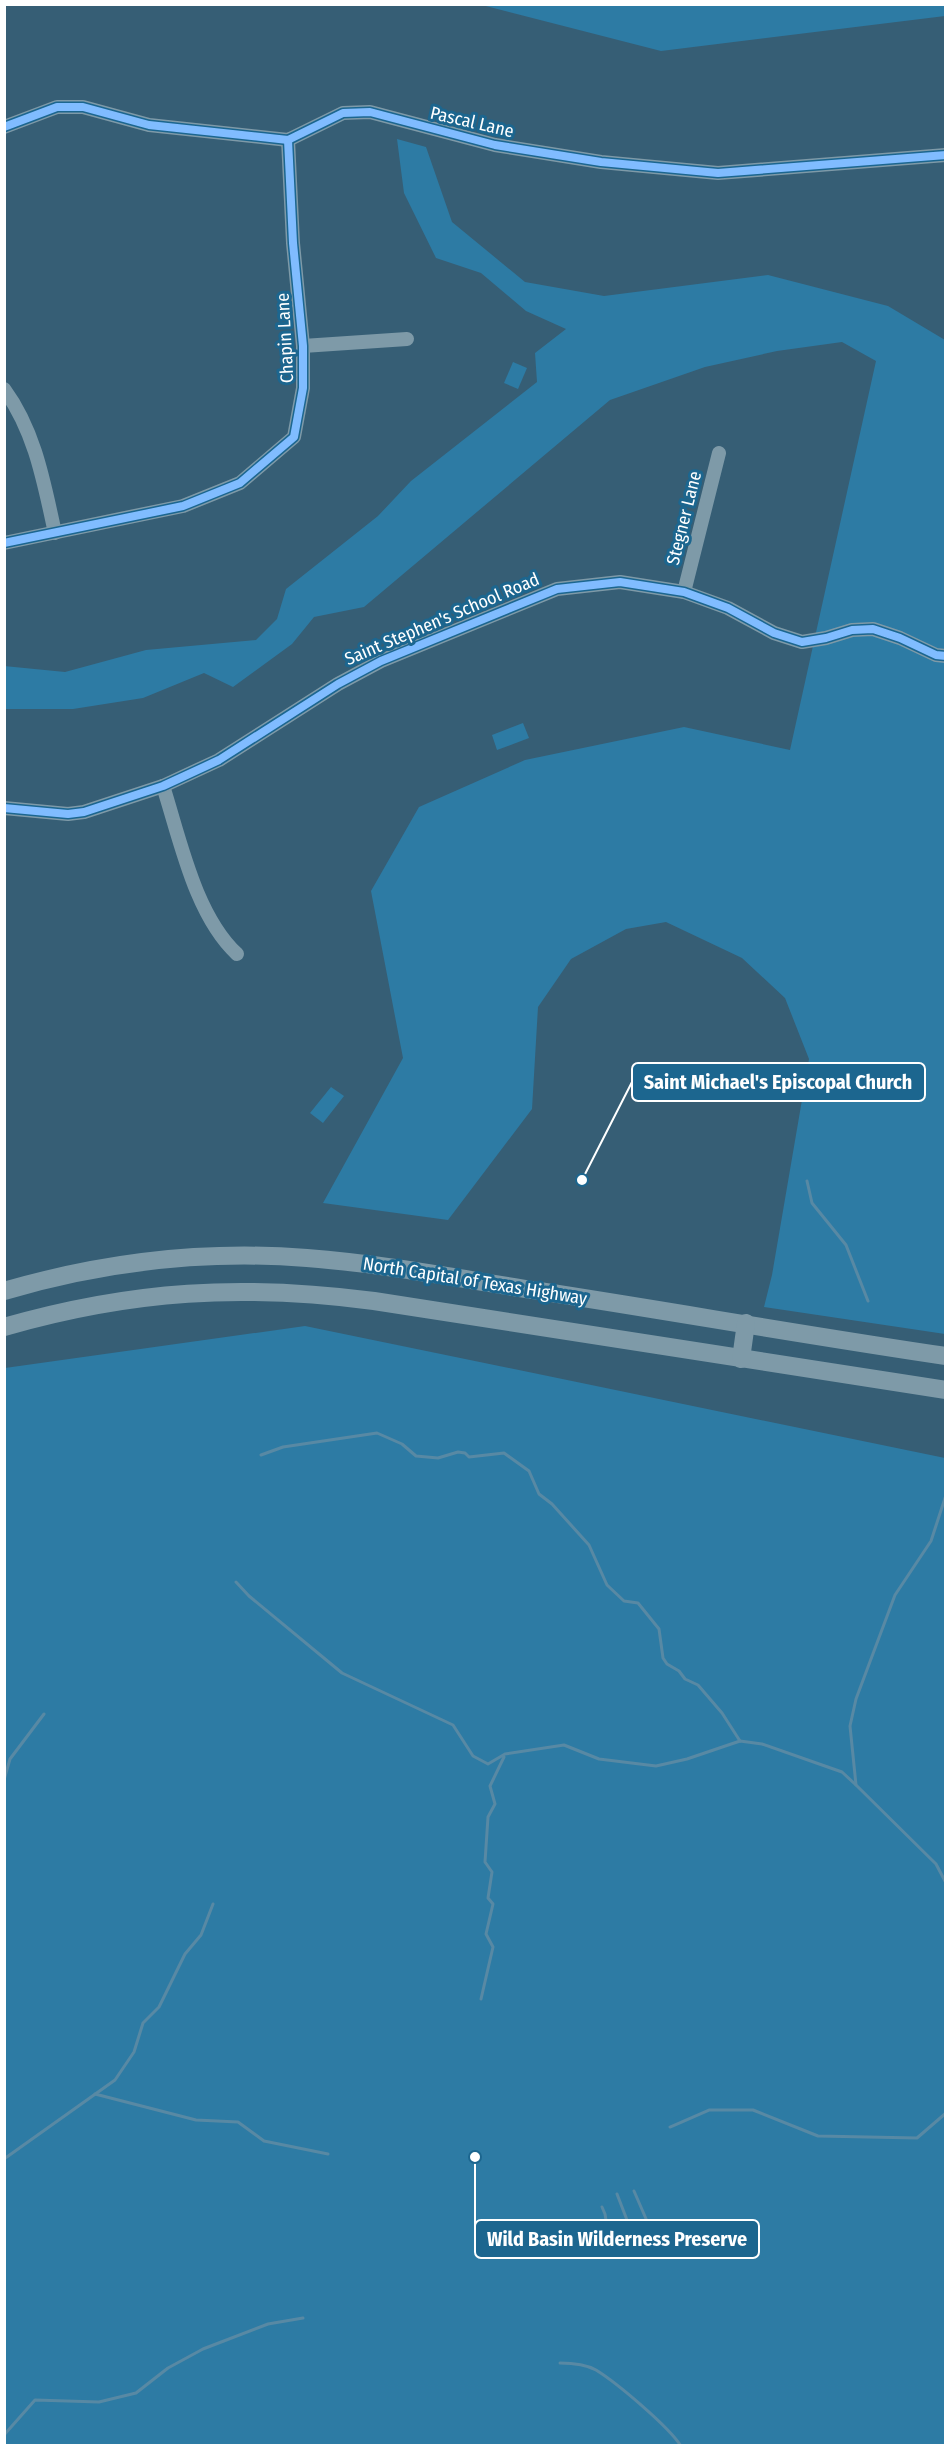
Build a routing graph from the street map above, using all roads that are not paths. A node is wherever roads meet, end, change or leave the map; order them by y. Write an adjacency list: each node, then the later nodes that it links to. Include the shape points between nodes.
1 (4, 127): 2 (street, via 57,107 83,107 149,125)
2 (288, 140): 3 (street, Pascal Lane, via 343,113 370,112 489,144 601,162 718,173); 5 (street, Chapin Lane)
3 (945, 155)
4 (407, 339): 5 (street)
5 (303, 345): 8 (street, Chapin Lane, via 303,388 294,437 240,483 183,506)
6 (4, 389): 8 (street, via 15,404 38,458)
7 (719, 453): 10 (street, Stegner Lane)
8 (55, 532): 9 (street, Chapin Lane)
9 (4, 543)
10 (684, 592): 11 (street, Saint Stephen's School Road, via 802,642 873,629); 12 (street, Saint Stephen's School Road, via 620,582 557,589 381,661 219,760)
11 (945, 657)
12 (163, 786): 13 (street, Saint Stephen's School Road, via 84,812); 14 (street, via 206,913)
13 (4, 808)
14 (237, 954)
15 (4, 1291): 16 (highway, North Capital of Texas Highway, via 131,1263 219,1256 281,1257 334,1260)
16 (746, 1323): 18 (highway, North Capital of Texas Highway); 19 (highway)
17 (4, 1327): 19 (highway, North Capital of Texas Highway, via 75,1308 161,1295 285,1291 374,1301)
18 (945, 1356)
19 (741, 1359): 20 (highway, North Capital of Texas Highway)
20 (945, 1390)

